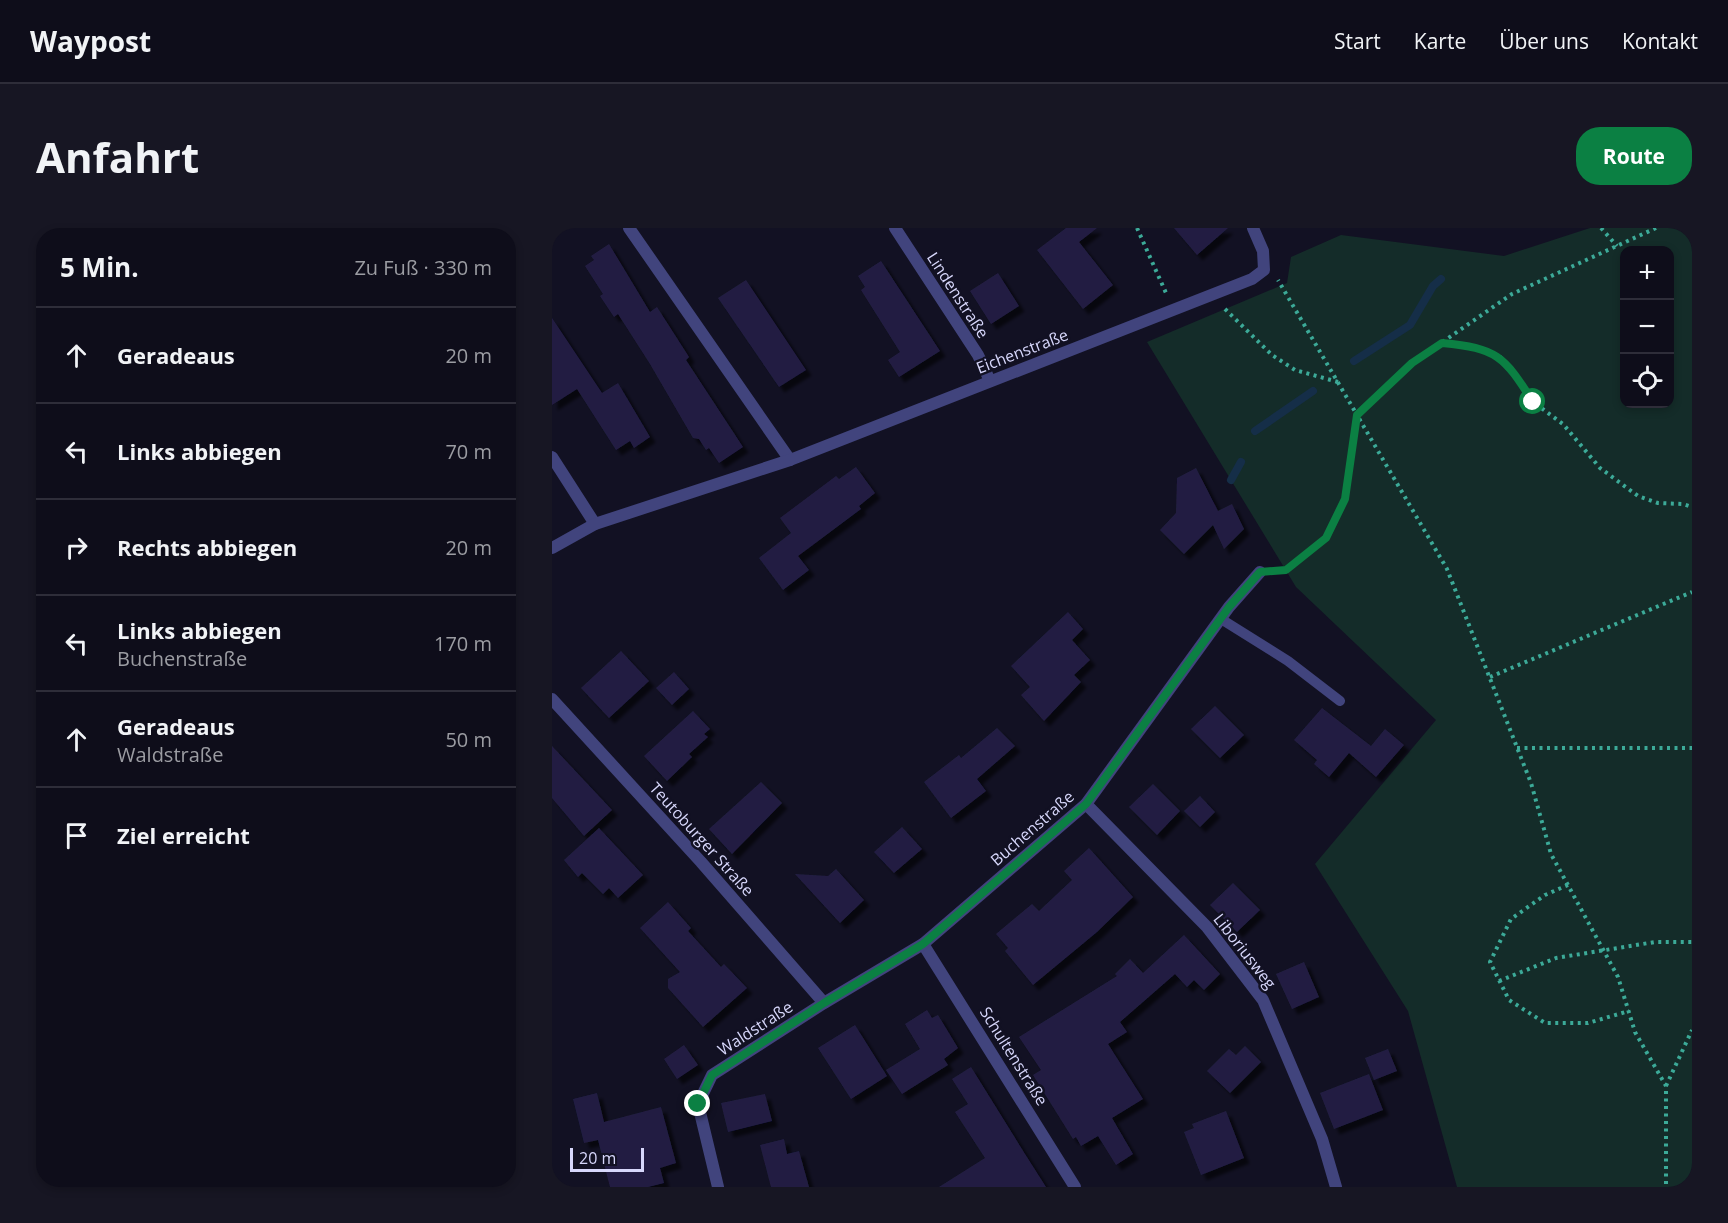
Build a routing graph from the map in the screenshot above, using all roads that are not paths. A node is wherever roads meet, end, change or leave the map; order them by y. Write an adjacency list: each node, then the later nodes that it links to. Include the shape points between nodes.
1 (629, 228): 6 (street)
2 (895, 228): 4 (street, Lindenstraße, via 978,355)
3 (1253, 228): 4 (street, Eichenstraße, via 1263,251 1264,270 1252,279)
4 (990, 381): 6 (street, Eichenstraße)
5 (552, 457): 7 (street)
6 (790, 460): 7 (street, Eichenstraße)
7 (595, 524): 8 (street, Eichenstraße)
8 (552, 548)
9 (1260, 572): 10 (street, Buchenstraße)
10 (1221, 619): 12 (lane, via 1288,661); 13 (street, Buchenstraße)
11 (552, 699): 15 (street, Teutoburger Straße)
12 (1340, 701)
13 (1086, 804): 14 (street, Buchenstraße); 18 (street, Liboriusweg, via 1207,927 1263,1000 1322,1139)
14 (923, 944): 15 (street, Buchenstraße); 17 (street, Schultenstraße)
15 (824, 1003): 16 (street, Waldstraße, via 712,1075 698,1104)
16 (718, 1187)
17 (1075, 1187)
18 (1336, 1187)

